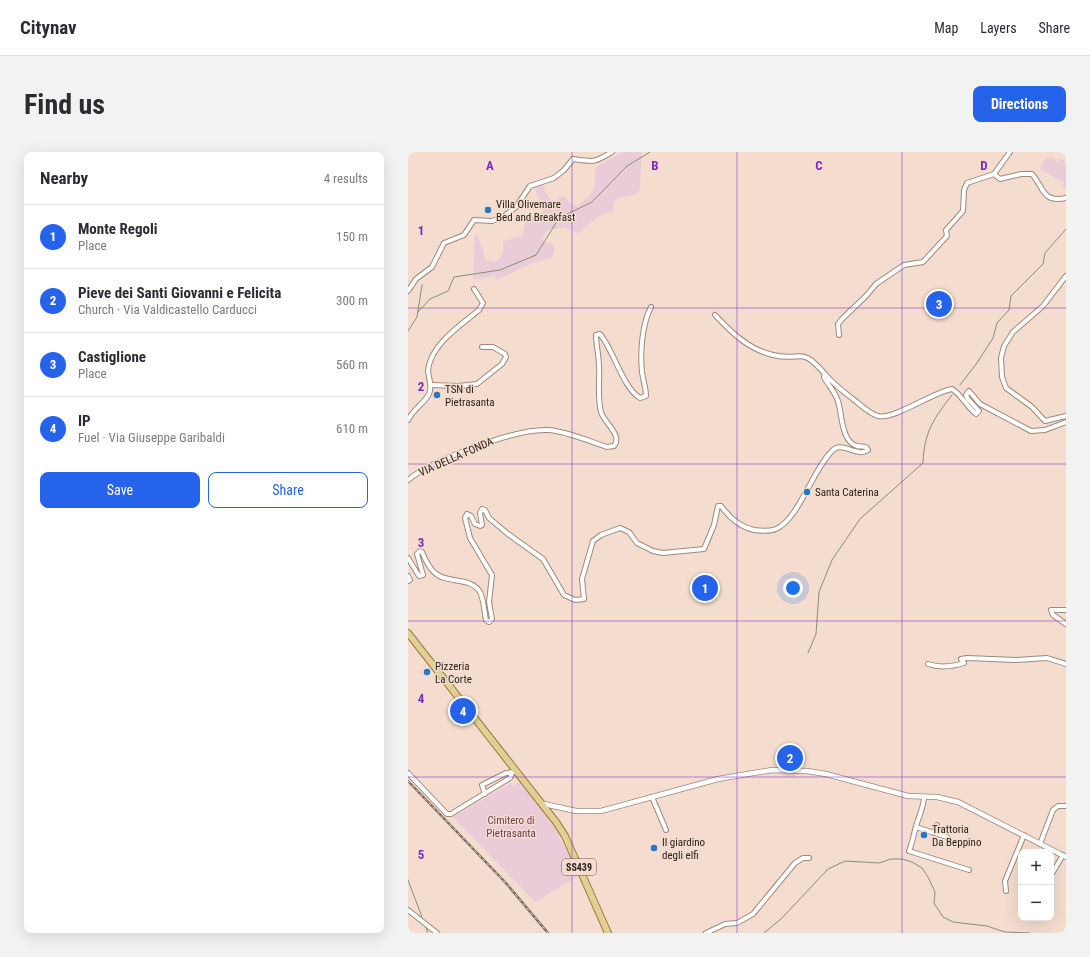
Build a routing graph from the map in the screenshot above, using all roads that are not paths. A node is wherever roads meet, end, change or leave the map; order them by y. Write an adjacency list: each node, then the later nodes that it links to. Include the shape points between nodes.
1 (612, 152): 7 (street, via 600,160 573,159 554,178 530,186 516,207 503,217 492,222 474,220 464,235 442,246 432,267 416,279)
2 (1010, 152): 3 (street)
3 (994, 174): 4 (street, via 1005,180 1021,174 1032,174 1044,194 1056,199); 10 (street, via 967,183 963,211 946,230 947,236 923,262 904,265 876,284 838,324)
4 (1066, 198)
5 (1066, 276): 14 (street, via 1043,306 1013,332 1004,346 1001,358 1003,383 1009,392 1032,407 1045,421)
6 (474, 289): 13 (street, via 482,303 479,310 435,351 428,370)
7 (408, 291)
8 (651, 307): 17 (street, VIA DELLA FONDA, via 645,327 642,353 646,396 640,398 631,391 610,347 600,334 596,335 599,404 603,418 617,437 614,446 607,447 555,431 531,432 484,443 433,465)
9 (715, 315): 12 (street, via 733,335 746,344 773,355 807,356)
10 (839, 334)
11 (482, 347): 13 (street, via 493,347 506,355 502,364 481,381 469,385)
12 (825, 374): 16 (street, via 869,412 878,416 889,416 952,389 957,391 961,400 976,414 979,411 966,395 969,391 980,404 1031,431 1046,430); 18 (street, via 824,377 838,400 843,427 849,440 856,446 866,447 868,450 862,453 840,448 832,450 811,479 791,516 777,529 765,531 746,528 718,506 714,525 704,549 670,553 653,550 637,543 624,529 616,528 594,541 582,579 585,596 584,600 580,600 564,595 543,559 508,534 482,509 480,526 475,524 470,514 465,518 470,538 492,575 489,602 492,619 489,622 486,620 480,593 474,586 436,574 420,551 418,554 423,575 419,576)
13 (430, 385): 15 (street, via 429,394)
14 (1066, 416)
15 (408, 420)
16 (1066, 422)
17 (408, 480)
18 (408, 558)
19 (408, 576): 20 (street)
20 (408, 581)
21 (1066, 610): 22 (street, via 1051,610 1053,615)
22 (1066, 624)
23 (408, 634): 26 (main road, SS439)
24 (928, 664): 25 (street, via 937,667 955,665 964,663 961,659 967,658 1047,658)
25 (1066, 664)
26 (515, 772): 28 (street); 28 (street, via 506,773 482,786); 31 (main road, SS439)
27 (408, 773): 28 (street, via 447,814 454,814)
28 (485, 794)
29 (652, 797): 30 (street, via 718,779 784,770 826,774 890,792); 31 (street, via 593,812); 35 (street)
30 (924, 798): 34 (street); 37 (street, via 958,802)
31 (544, 804): 47 (main road, SS439, via 565,836)
32 (1066, 806): 39 (street, via 1058,806 1053,810)
33 (937, 825): 36 (street)
34 (916, 827): 36 (street); 42 (street, via 910,851)
35 (666, 830)
36 (934, 833): 38 (street)
37 (1024, 835): 39 (street); 44 (street, via 1005,881)
38 (947, 837)
39 (1040, 844): 40 (street)
40 (1064, 856): 43 (street)
41 (808, 858): 48 (street, via 795,863 753,914 737,923 725,924)
42 (969, 870)
43 (1054, 871)
44 (1006, 891)
45 (408, 910): 46 (street)
46 (437, 933)
47 (608, 933)
48 (706, 933)

